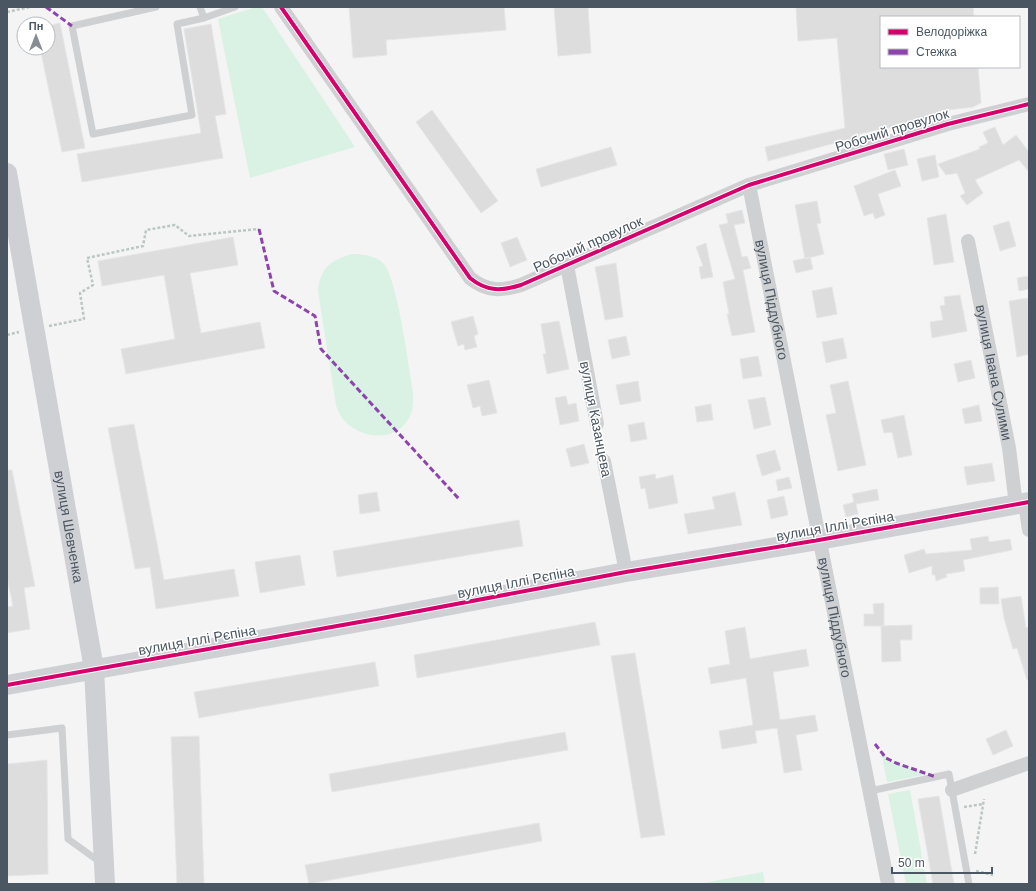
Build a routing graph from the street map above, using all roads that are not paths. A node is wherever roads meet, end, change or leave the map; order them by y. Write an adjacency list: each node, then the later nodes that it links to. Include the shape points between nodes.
1 (156, 7): 5 (lane, via 72,26 93,134 192,115 177,24)
2 (200, 7): 5 (lane)
3 (235, 7): 5 (lane)
4 (281, 7): 10 (street, Робочий провулок, via 470,278 478,284 504,291)
5 (204, 18)
6 (1029, 104): 8 (street, Робочий провулок, via 948,124)
7 (7, 173): 17 (street, вулиця Шевченка)
8 (749, 186): 10 (street, Робочий провулок); 15 (street, вулиця Піддубного)
9 (968, 241): 13 (street, вулиця Івана Сулими, via 1009,448)
10 (568, 265): 11 (street, вулиця Казанцева)
11 (598, 424)
12 (604, 461): 16 (street, вулиця Казанцева)
13 (1023, 503): 14 (street, вулиця Івана Сулими); 15 (street, вулиця Іллі Рєпіна)
14 (1029, 530)
15 (819, 540): 16 (street, вулиця Іллі Рєпіна); 22 (street, вулиця Піддубного)
16 (626, 572): 17 (street, вулиця Іллі Рєпіна)
17 (94, 669): 18 (street, вулиця Іллі Рєпіна); 23 (street, вулиця Шевченка)
18 (7, 685)
19 (7, 735): 23 (lane, via 62,728 68,839)
20 (1029, 763): 21 (street)
21 (952, 790): 22 (lane, via 949,774); 26 (lane, via 969,870)
22 (870, 791): 25 (street, вулиця Піддубного)
23 (104, 864): 24 (street, вулиця Шевченка)
24 (105, 884)
25 (888, 884)
26 (969, 884)

